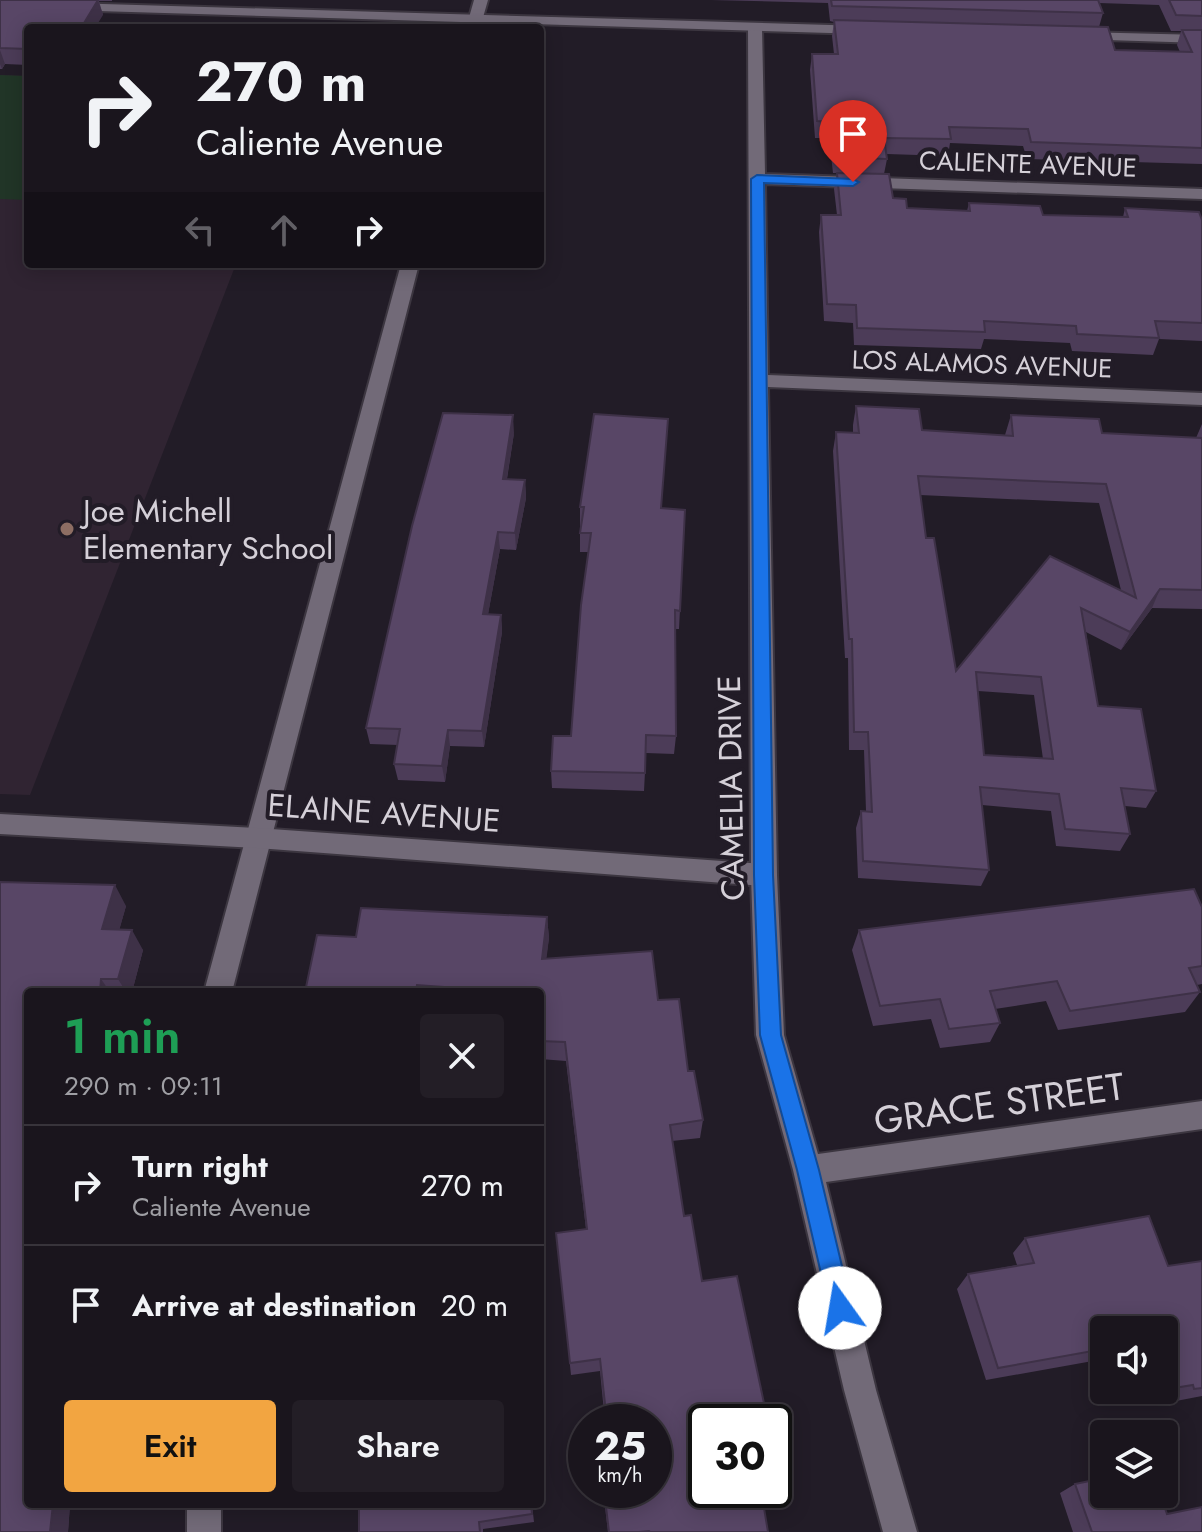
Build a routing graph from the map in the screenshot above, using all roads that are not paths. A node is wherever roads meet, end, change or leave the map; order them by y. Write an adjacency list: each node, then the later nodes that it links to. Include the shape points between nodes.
1 (481, 0): 3 (street)
2 (46, 6): 3 (street)
3 (474, 24)
4 (544, 25): 5 (street)
5 (755, 27): 6 (street); 9 (street, CAMELIA DRIVE)
6 (882, 30)
7 (1057, 35): 8 (street)
8 (1202, 39)
9 (757, 179): 10 (street, CALIENTE AVENUE); 12 (street, CAMELIA DRIVE)
10 (1202, 194)
11 (409, 268): 15 (street)
12 (760, 381): 13 (street, LOS ALAMOS AVENUE); 16 (street, CAMELIA DRIVE)
13 (1202, 399)
14 (0, 824): 15 (street, ELAINE AVENUE)
15 (257, 838): 16 (street, ELAINE AVENUE); 17 (street)
16 (764, 875): 19 (street, CAMELIA DRIVE, via 770,1035)
17 (219, 988)
18 (1202, 1115): 19 (street, GRACE STREET)
19 (808, 1170): 22 (street, CAMELIA DRIVE)
20 (204, 1508): 21 (street)
21 (204, 1532)
22 (900, 1532)

